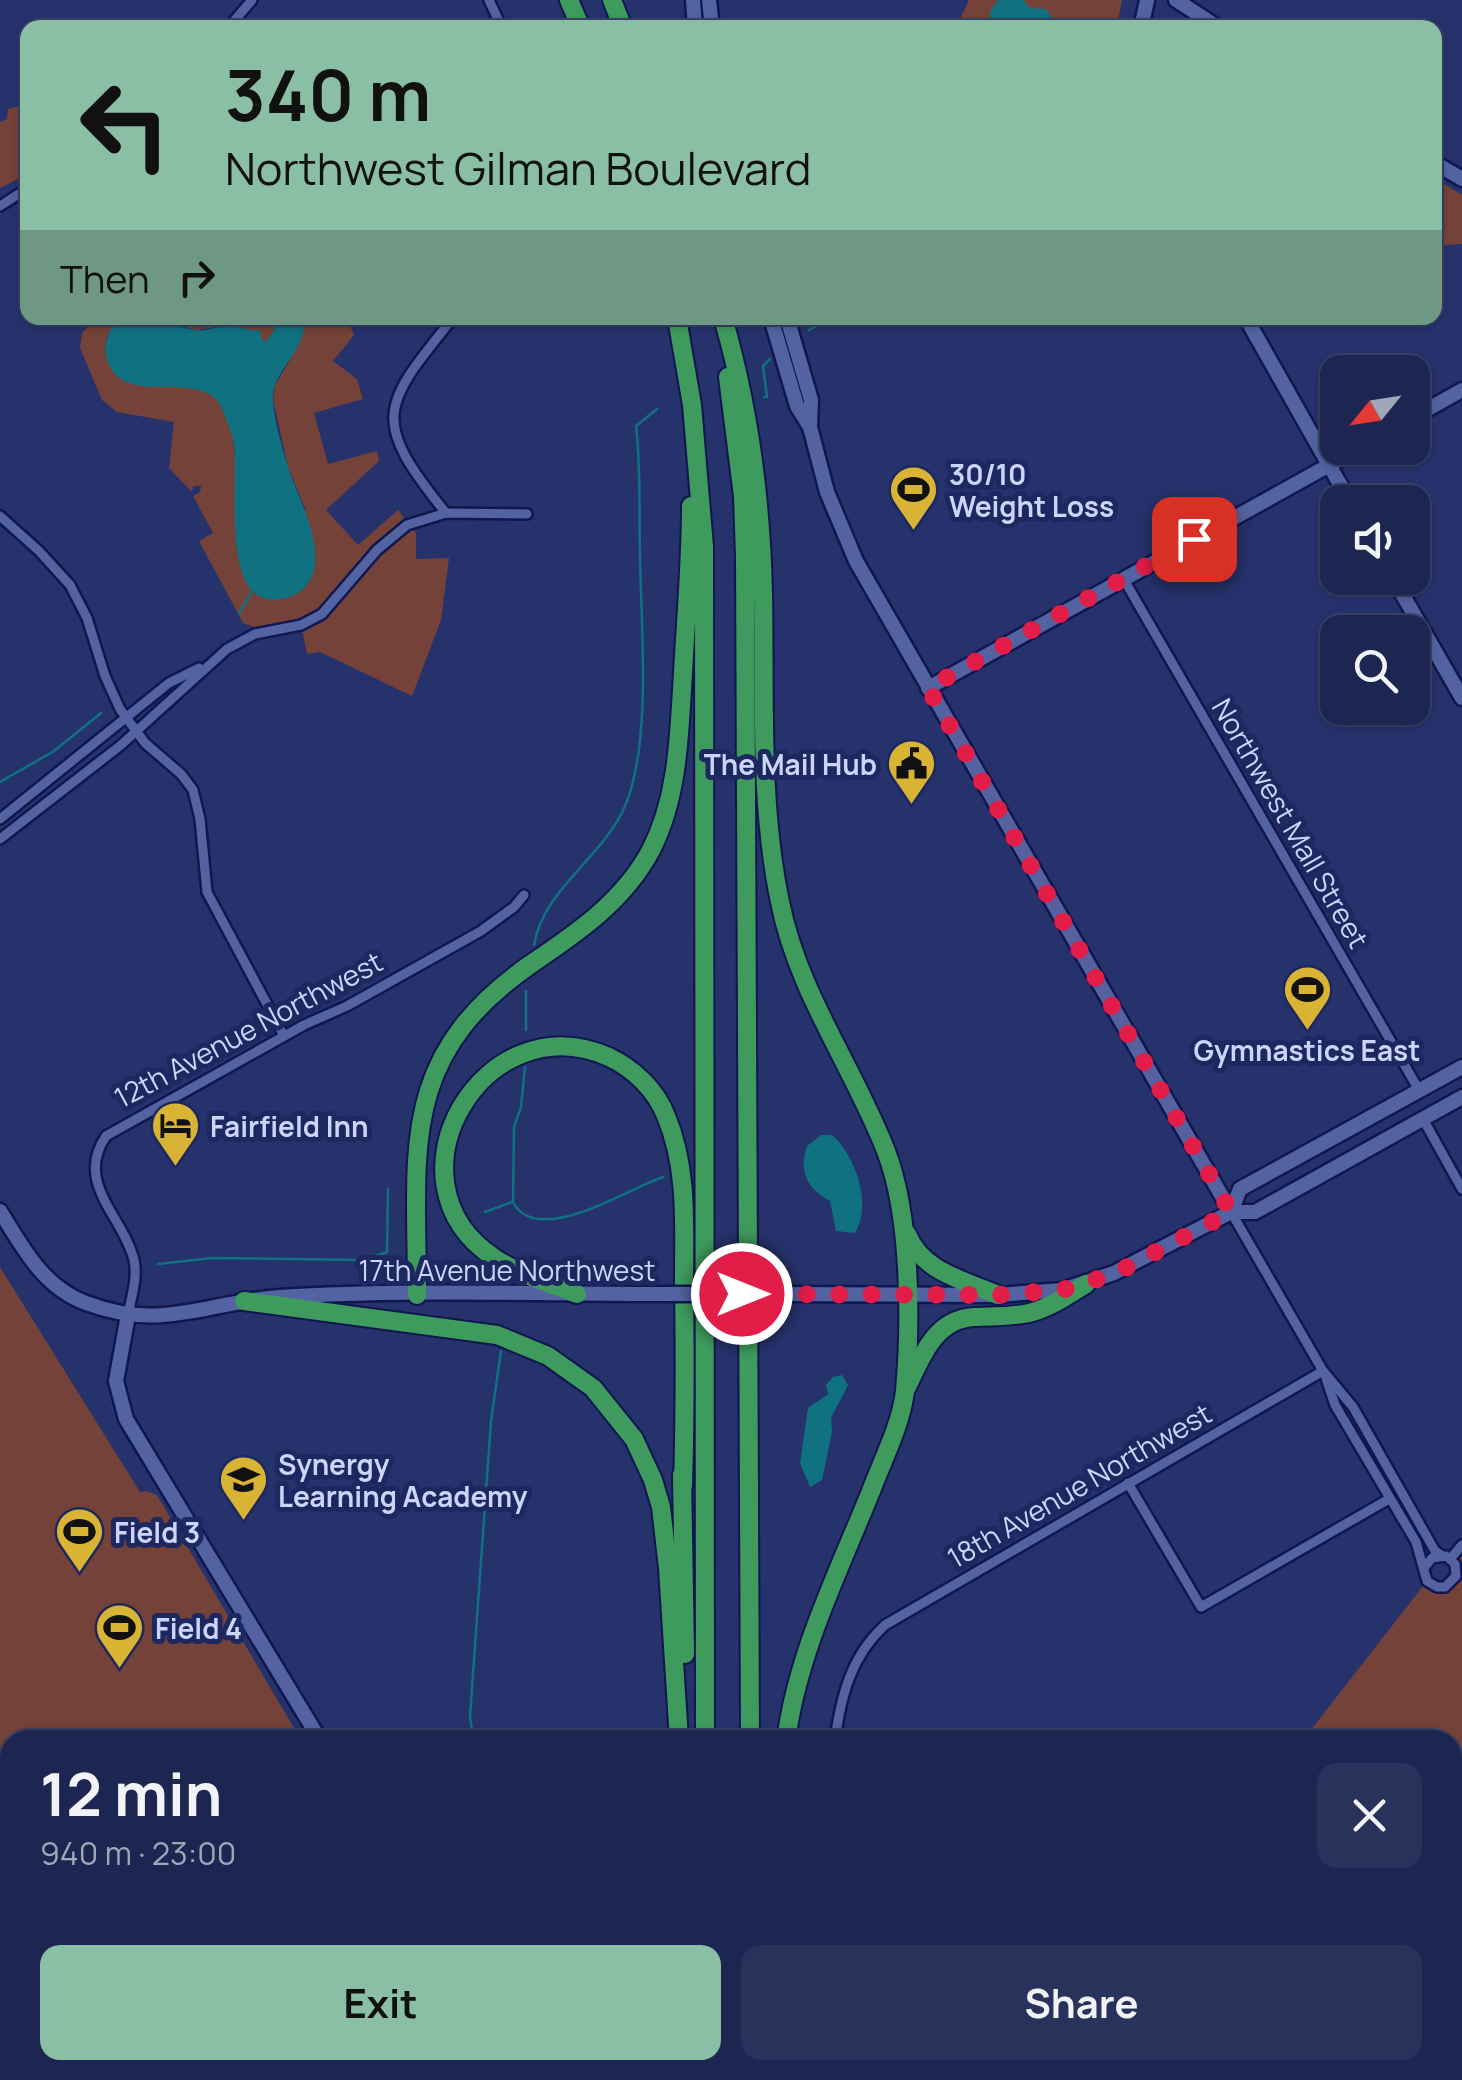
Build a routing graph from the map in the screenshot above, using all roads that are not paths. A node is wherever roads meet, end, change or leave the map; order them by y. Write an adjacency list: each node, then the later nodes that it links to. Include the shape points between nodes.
1 (252, 0): 3 (street)
2 (1176, 0): 4 (street)
3 (235, 20)
4 (1207, 20)
5 (448, 325): 19 (street, via 402,383 393,418 408,465)
6 (678, 325): 13 (highway)
7 (721, 325): 59 (highway, via 745,558)
8 (722, 325): 40 (highway, via 746,408 758,499 768,790 780,903 817,1012 886,1151)
9 (773, 325): 15 (street, via 796,406)
10 (789, 325): 15 (street, via 811,400)
11 (1250, 325): 16 (street)
12 (1462, 390): 14 (street)
13 (692, 406): 43 (highway, via 684,657 668,808 627,886 578,932 487,998 438,1062 418,1127); 58 (highway, via 704,547)
14 (1430, 408)
15 (810, 428): 25 (street, via 847,542)
16 (1320, 451)
17 (1328, 465): 18 (street); 22 (street)
18 (1340, 485)
19 (446, 513): 20 (street); 24 (street, via 393,535 314,619 255,634)
20 (527, 514)
21 (0, 516): 27 (street, via 76,595)
22 (1124, 578): 25 (street); 34 (street, Northwest Mall Street)
23 (1403, 595): 26 (street)
24 (206, 665): 27 (street, via 168,683); 28 (street)
25 (928, 688): 39 (street)
26 (1462, 698)
27 (126, 718): 28 (street); 29 (street)
28 (136, 732): 30 (street); 32 (street, via 193,790 207,892)
29 (0, 819)
30 (0, 839)
31 (524, 895): 32 (street, 12th Avenue Northwest, via 481,931)
32 (284, 1036): 47 (street, 12th Avenue Northwest, via 101,1143 96,1182 136,1269)
33 (1462, 1067): 34 (street, 17th Avenue Northwest)
34 (1419, 1090): 39 (street, 17th Avenue Northwest, via 1240,1189)
35 (1462, 1098): 36 (street, 17th Avenue Northwest)
36 (1423, 1118): 37 (street); 39 (street, 17th Avenue Northwest, via 1255,1212)
37 (1462, 1189)
38 (0, 1211): 47 (street, 17th Avenue Northwest, via 49,1281 82,1302)
39 (1231, 1212): 41 (street, 17th Avenue Northwest); 48 (street)
40 (904, 1226): 44 (highway); 45 (highway, via 926,1264)
41 (1086, 1284): 45 (street, 17th Avenue Northwest); 49 (highway, via 1030,1313 948,1324 930,1342)
42 (576, 1294): 43 (street, 17th Avenue Northwest); 44 (street, 17th Avenue Northwest, bridge); 57 (highway, via 494,1258 454,1211 444,1171 448,1136 463,1104 488,1072 539,1049 597,1052 634,1072 666,1114 681,1160)
43 (417, 1295): 46 (street, 17th Avenue Northwest)
44 (906, 1295): 45 (street, 17th Avenue Northwest); 49 (highway)
45 (998, 1295)
46 (244, 1301): 47 (street, 17th Avenue Northwest, via 164,1317); 56 (highway, via 497,1335 548,1356 593,1388 634,1438 661,1507)
47 (128, 1316): 55 (street, via 116,1381 126,1419)
48 (1323, 1371): 50 (street, 18th Avenue Northwest); 51 (street); 53 (street, via 1353,1408 1435,1551)
49 (904, 1392): 60 (highway, via 892,1438 809,1640)
50 (1128, 1483): 51 (street, via 1201,1608); 61 (street, 18th Avenue Northwest, via 896,1618 864,1647 845,1686)
51 (1389, 1499): 54 (street)
52 (1462, 1545): 53 (street)
53 (1446, 1557): 54 (street, via 1432,1558); 54 (street, via 1456,1576 1445,1587 1431,1585)
54 (1424, 1568)
55 (314, 1730)
56 (681, 1730)
57 (682, 1730)
58 (705, 1730)
59 (750, 1730)
60 (788, 1730)
61 (837, 1730)

